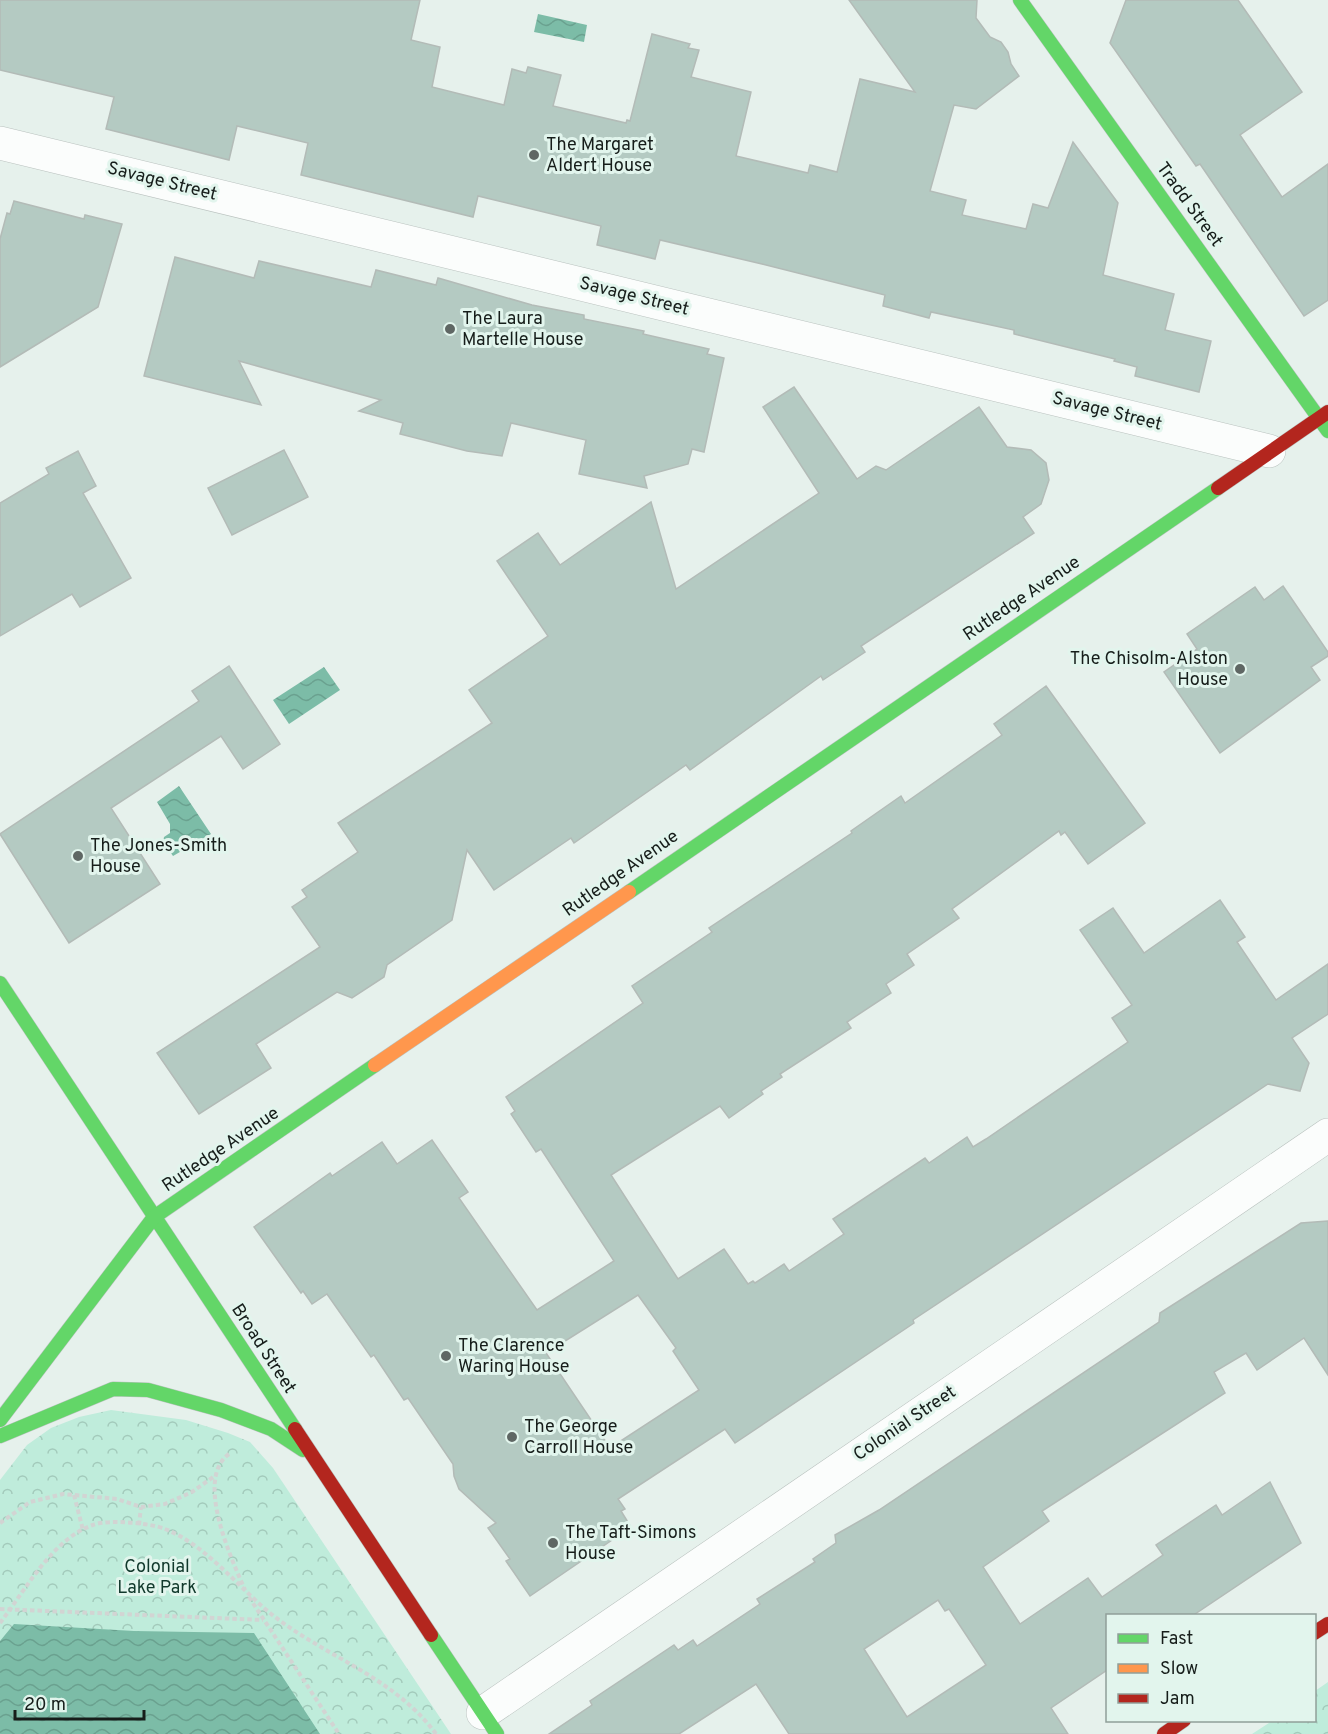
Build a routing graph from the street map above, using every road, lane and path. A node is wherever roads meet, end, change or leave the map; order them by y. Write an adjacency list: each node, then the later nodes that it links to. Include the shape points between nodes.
1 (1020, 0): 3 (street, Tradd Street)
2 (0, 143): 5 (street, Savage Street)
3 (1324, 415): 4 (street, Tradd Street); 5 (street, Rutledge Avenue)
4 (1328, 431)
5 (1269, 451): 8 (street, Rutledge Avenue)
6 (0, 983): 8 (street, Broad Street)
7 (1328, 1135): 25 (street, Colonial Street)
8 (154, 1217): 9 (street, Rutledge Avenue); 12 (street, Broad Street)
9 (0, 1420)
10 (0, 1436): 12 (street, via 113,1389 148,1390 271,1429)
11 (234, 1452): 13 (path, via 226,1456)
12 (311, 1455): 25 (street, Broad Street)
13 (216, 1474): 15 (path, via 192,1492 165,1504); 19 (path, via 223,1539)
14 (74, 1495): 15 (path, via 117,1499); 16 (path, via 30,1502); 18 (path)
15 (141, 1507): 17 (path)
16 (0, 1523)
17 (139, 1525): 18 (path, via 94,1524); 19 (path, via 163,1528 193,1544)
18 (83, 1530): 21 (path, via 52,1556)
19 (246, 1593): 22 (path); 27 (path, via 277,1618 387,1686)
20 (0, 1609): 21 (path)
21 (10, 1610): 22 (path); 23 (path)
22 (264, 1620): 26 (path)
23 (0, 1623)
24 (1181, 1722): 28 (street)
25 (490, 1724)
26 (339, 1734)
27 (436, 1734)
28 (1164, 1734)

